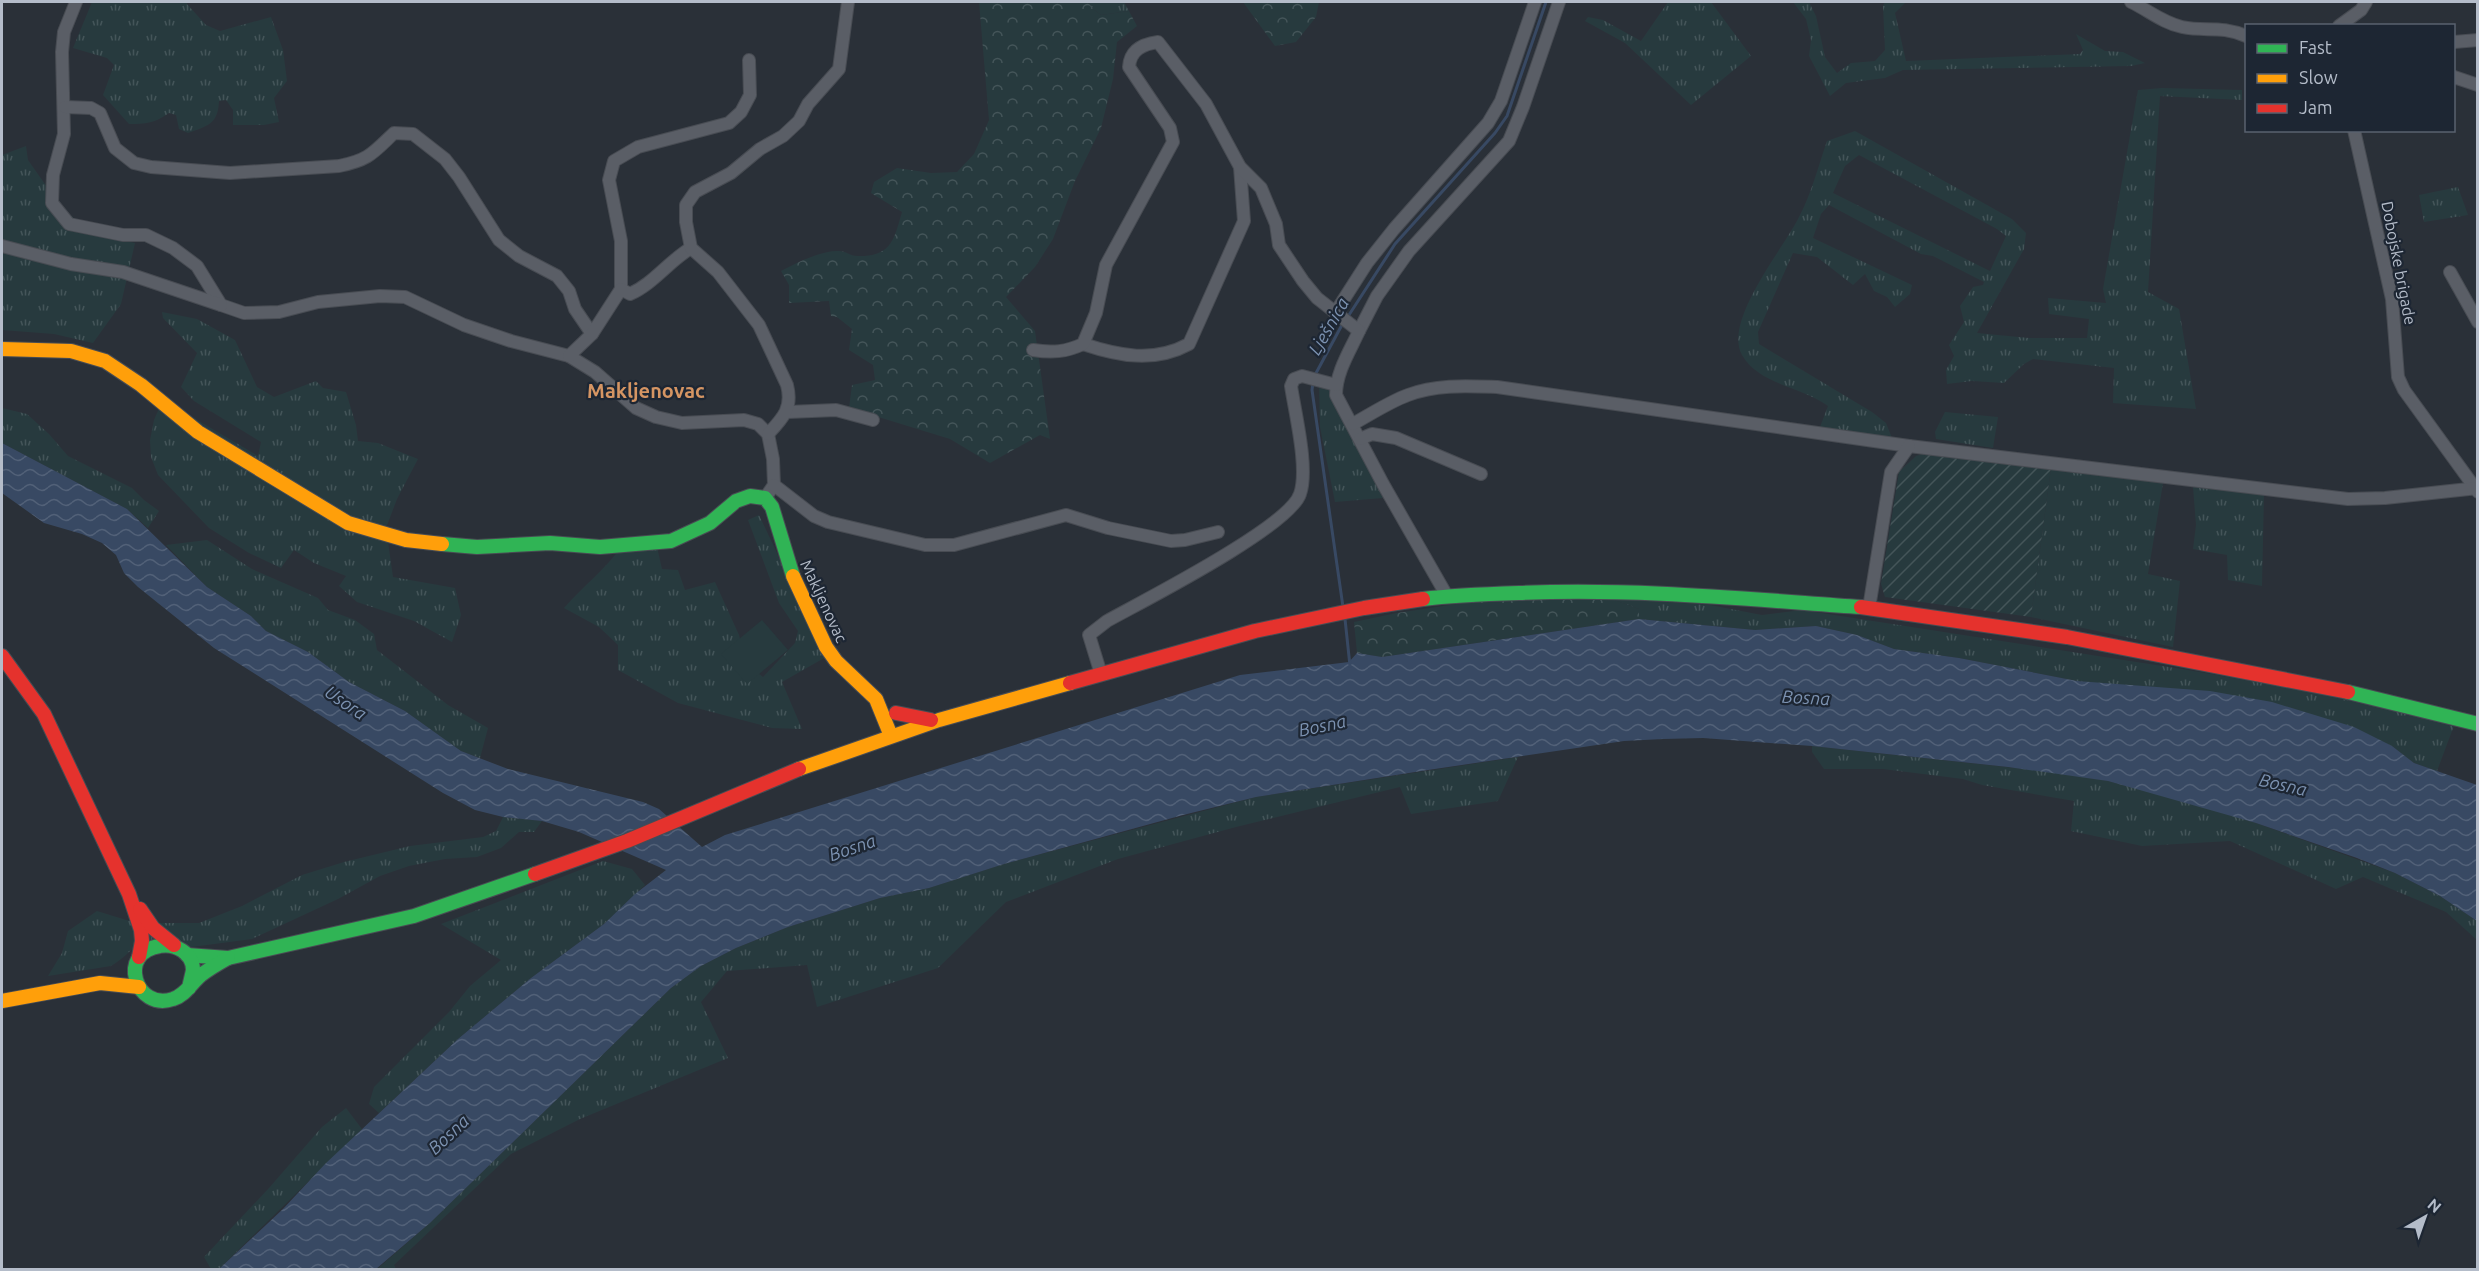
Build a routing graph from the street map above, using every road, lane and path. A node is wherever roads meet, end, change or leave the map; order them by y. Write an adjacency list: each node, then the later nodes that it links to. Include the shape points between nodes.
1 (76, 2): 14 (street, via 64,32)
2 (848, 2): 18 (street, via 839,69 783,135 731,173 695,192 686,205)
3 (1534, 2): 22 (street, via 1501,101 1488,123 1394,229 1367,263)
4 (1559, 2): 24 (street, via 1509,141 1409,251)
5 (2131, 2): 8 (street, via 2175,25 2223,28)
6 (2366, 2): 7 (street)
7 (2342, 24)
8 (2245, 35)
9 (2478, 40): 10 (street)
10 (2455, 42)
11 (749, 60): 20 (street, via 750,94 741,112 729,123 638,147 614,161 609,180 621,241)
12 (2455, 77): 13 (street)
13 (2478, 85)
14 (65, 107): 21 (street, via 52,202 60,214 69,224 123,235 146,235 173,248 197,266); 25 (street, via 91,108 100,113 115,148 134,163 230,174 355,163 368,158 394,133 413,134 445,159 499,240 519,256 557,276)
15 (2354, 132): 39 (street, Dobojske brigade, via 2391,299 2398,376 2431,429)
16 (1240, 167): 22 (street, via 1261,188 1280,245 1291,263 1317,298); 26 (street, via 1244,221 1189,344 1151,357 1112,353); 26 (street, via 1219,125 1170,55 1158,42 1137,50 1129,67 1170,128 1173,142 1106,265 1096,312)
17 (2, 246): 21 (street, via 71,264 123,272)
18 (691, 248): 20 (street, via 641,289 630,294); 31 (street, via 718,272 759,325 788,386)
19 (2450, 272): 23 (street)
20 (621, 289): 25 (street)
21 (221, 305): 29 (street, via 244,313 279,312 318,302 405,297 464,325)
22 (1336, 314): 24 (street)
23 (2478, 322)
24 (1356, 327): 30 (street)
25 (592, 334): 29 (street)
26 (1083, 344): 28 (street, via 1053,353)
27 (2, 349): 40 (main road, via 70,351 105,361 198,432 348,523 406,540 477,547 550,543 600,548 671,541 710,523 736,501 750,496)
28 (1033, 350)
29 (569, 356): 34 (street, via 595,372 636,408 656,417 682,423 744,420 758,424)
30 (1336, 385): 33 (street, via 1336,395); 45 (street, via 1302,376 1292,386 1302,451 1300,495 1286,512 1246,543 1089,635)
31 (788, 412): 32 (street, via 836,410); 34 (street)
32 (873, 420)
33 (1353, 424): 35 (street); 36 (street, via 1407,395 1425,390 1497,387)
34 (768, 434): 38 (street)
35 (1360, 439): 37 (street, via 1372,434 1396,438); 42 (street)
36 (1909, 446): 39 (street, via 2348,499); 43 (street, via 1891,472)
37 (1481, 474)
38 (774, 485): 40 (street); 41 (street, via 821,519 925,545 954,545 1066,515 1171,541)
39 (2477, 489)
40 (765, 498): 46 (main road, Makljenovac, via 772,507 788,566 826,647)
41 (1218, 532)
42 (1447, 596): 43 (main road, via 1662,592); 45 (main road, via 1364,608 1255,631)
43 (1869, 608): 49 (main road, via 2132,649 2342,691)
44 (2, 656): 51 (main road, via 44,714)
45 (1101, 674): 48 (main road)
46 (876, 699): 47 (main road); 50 (main road, Makljenovac)
47 (896, 713): 48 (main road); 50 (main road, via 900,724)
48 (939, 720): 50 (main road)
49 (2478, 724)
50 (893, 735): 54 (main road, via 819,760 627,841 442,908)
51 (129, 894): 52 (main road, via 153,928); 55 (main road, via 141,930)
52 (174, 945): 53 (main road); 55 (main road, via 154,945)
53 (187, 955): 54 (main road); 58 (main road, via 193,973)
54 (228, 958): 58 (main road, via 198,977)
55 (137, 961): 56 (main road); 57 (main road)
56 (100, 983): 57 (main road); 59 (main road)
57 (139, 987): 58 (main road, via 151,998 168,1001)
58 (189, 988)
59 (2, 1001)

